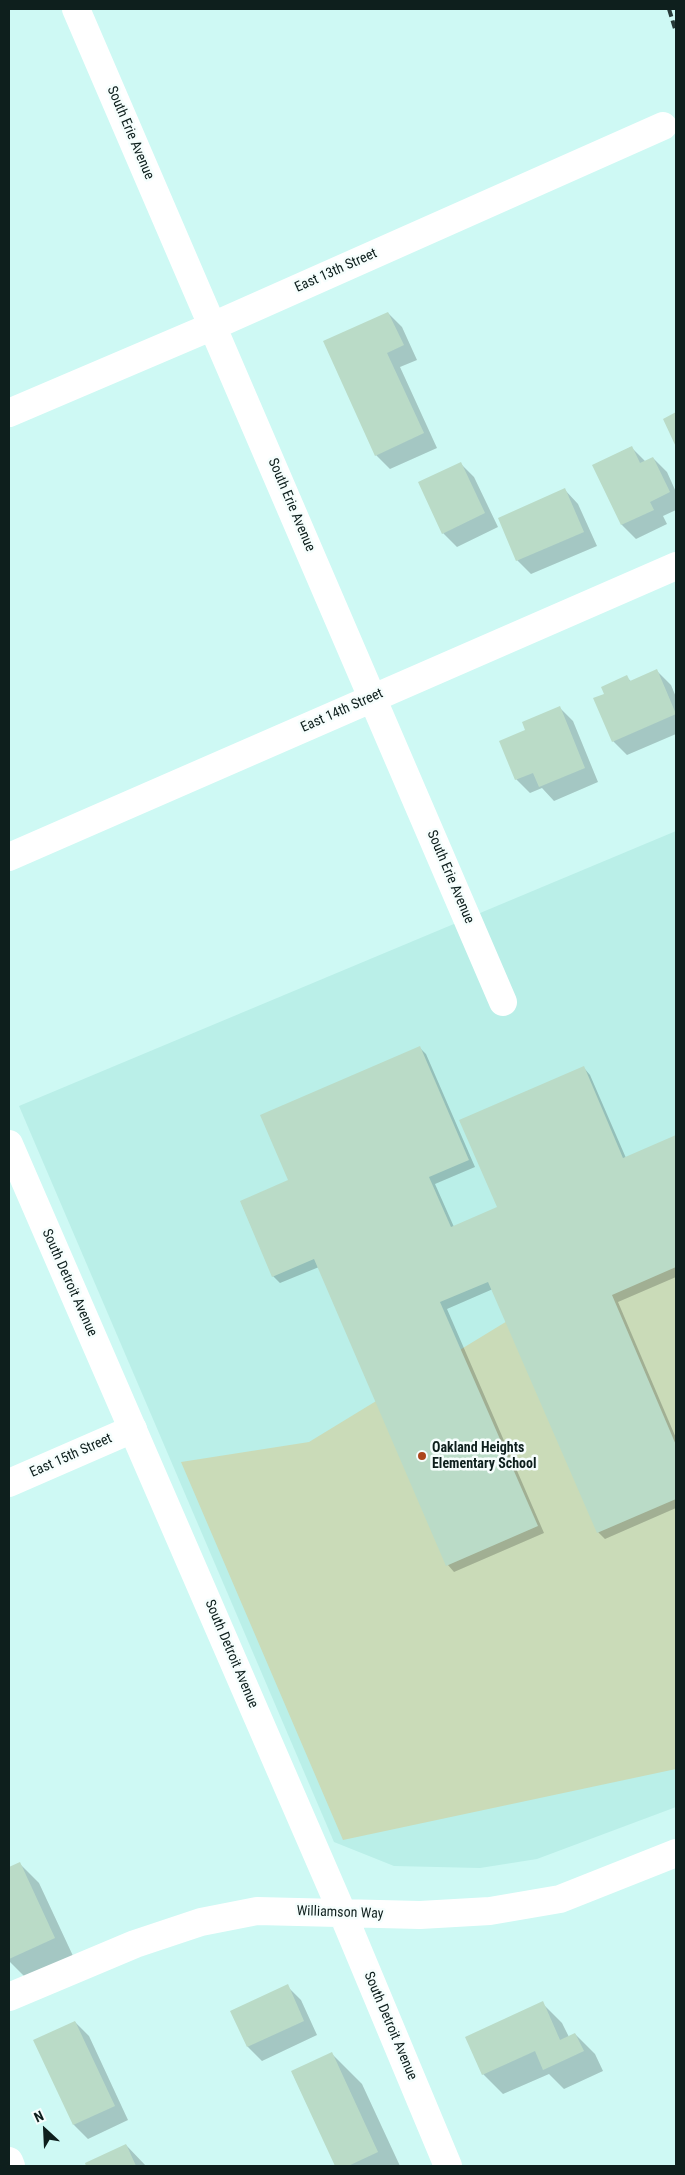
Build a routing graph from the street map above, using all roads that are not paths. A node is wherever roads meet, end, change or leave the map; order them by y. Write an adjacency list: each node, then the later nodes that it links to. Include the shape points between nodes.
1 (76, 9): 3 (street, South Erie Avenue)
2 (663, 126): 3 (street, East 13th Street)
3 (213, 326): 4 (street, East 13th Street); 6 (street, South Erie Avenue)
4 (9, 413)
5 (676, 566): 6 (street, East 14th Street)
6 (374, 697): 7 (street, East 14th Street); 8 (street, South Erie Avenue)
7 (9, 857)
8 (503, 1002)
9 (9, 1144): 10 (street, South Detroit Avenue)
10 (133, 1428): 11 (street, East 15th Street); 13 (street, South Detroit Avenue)
11 (9, 1483)
12 (676, 1853): 13 (street, Williamson Way, via 560,1899 490,1911 420,1915)
13 (342, 1912): 14 (street, Williamson Way, via 257,1911 201,1922 134,1944); 17 (street, South Detroit Avenue)
14 (9, 1997)
15 (9, 2160): 16 (street)
16 (11, 2166)
17 (448, 2166)

